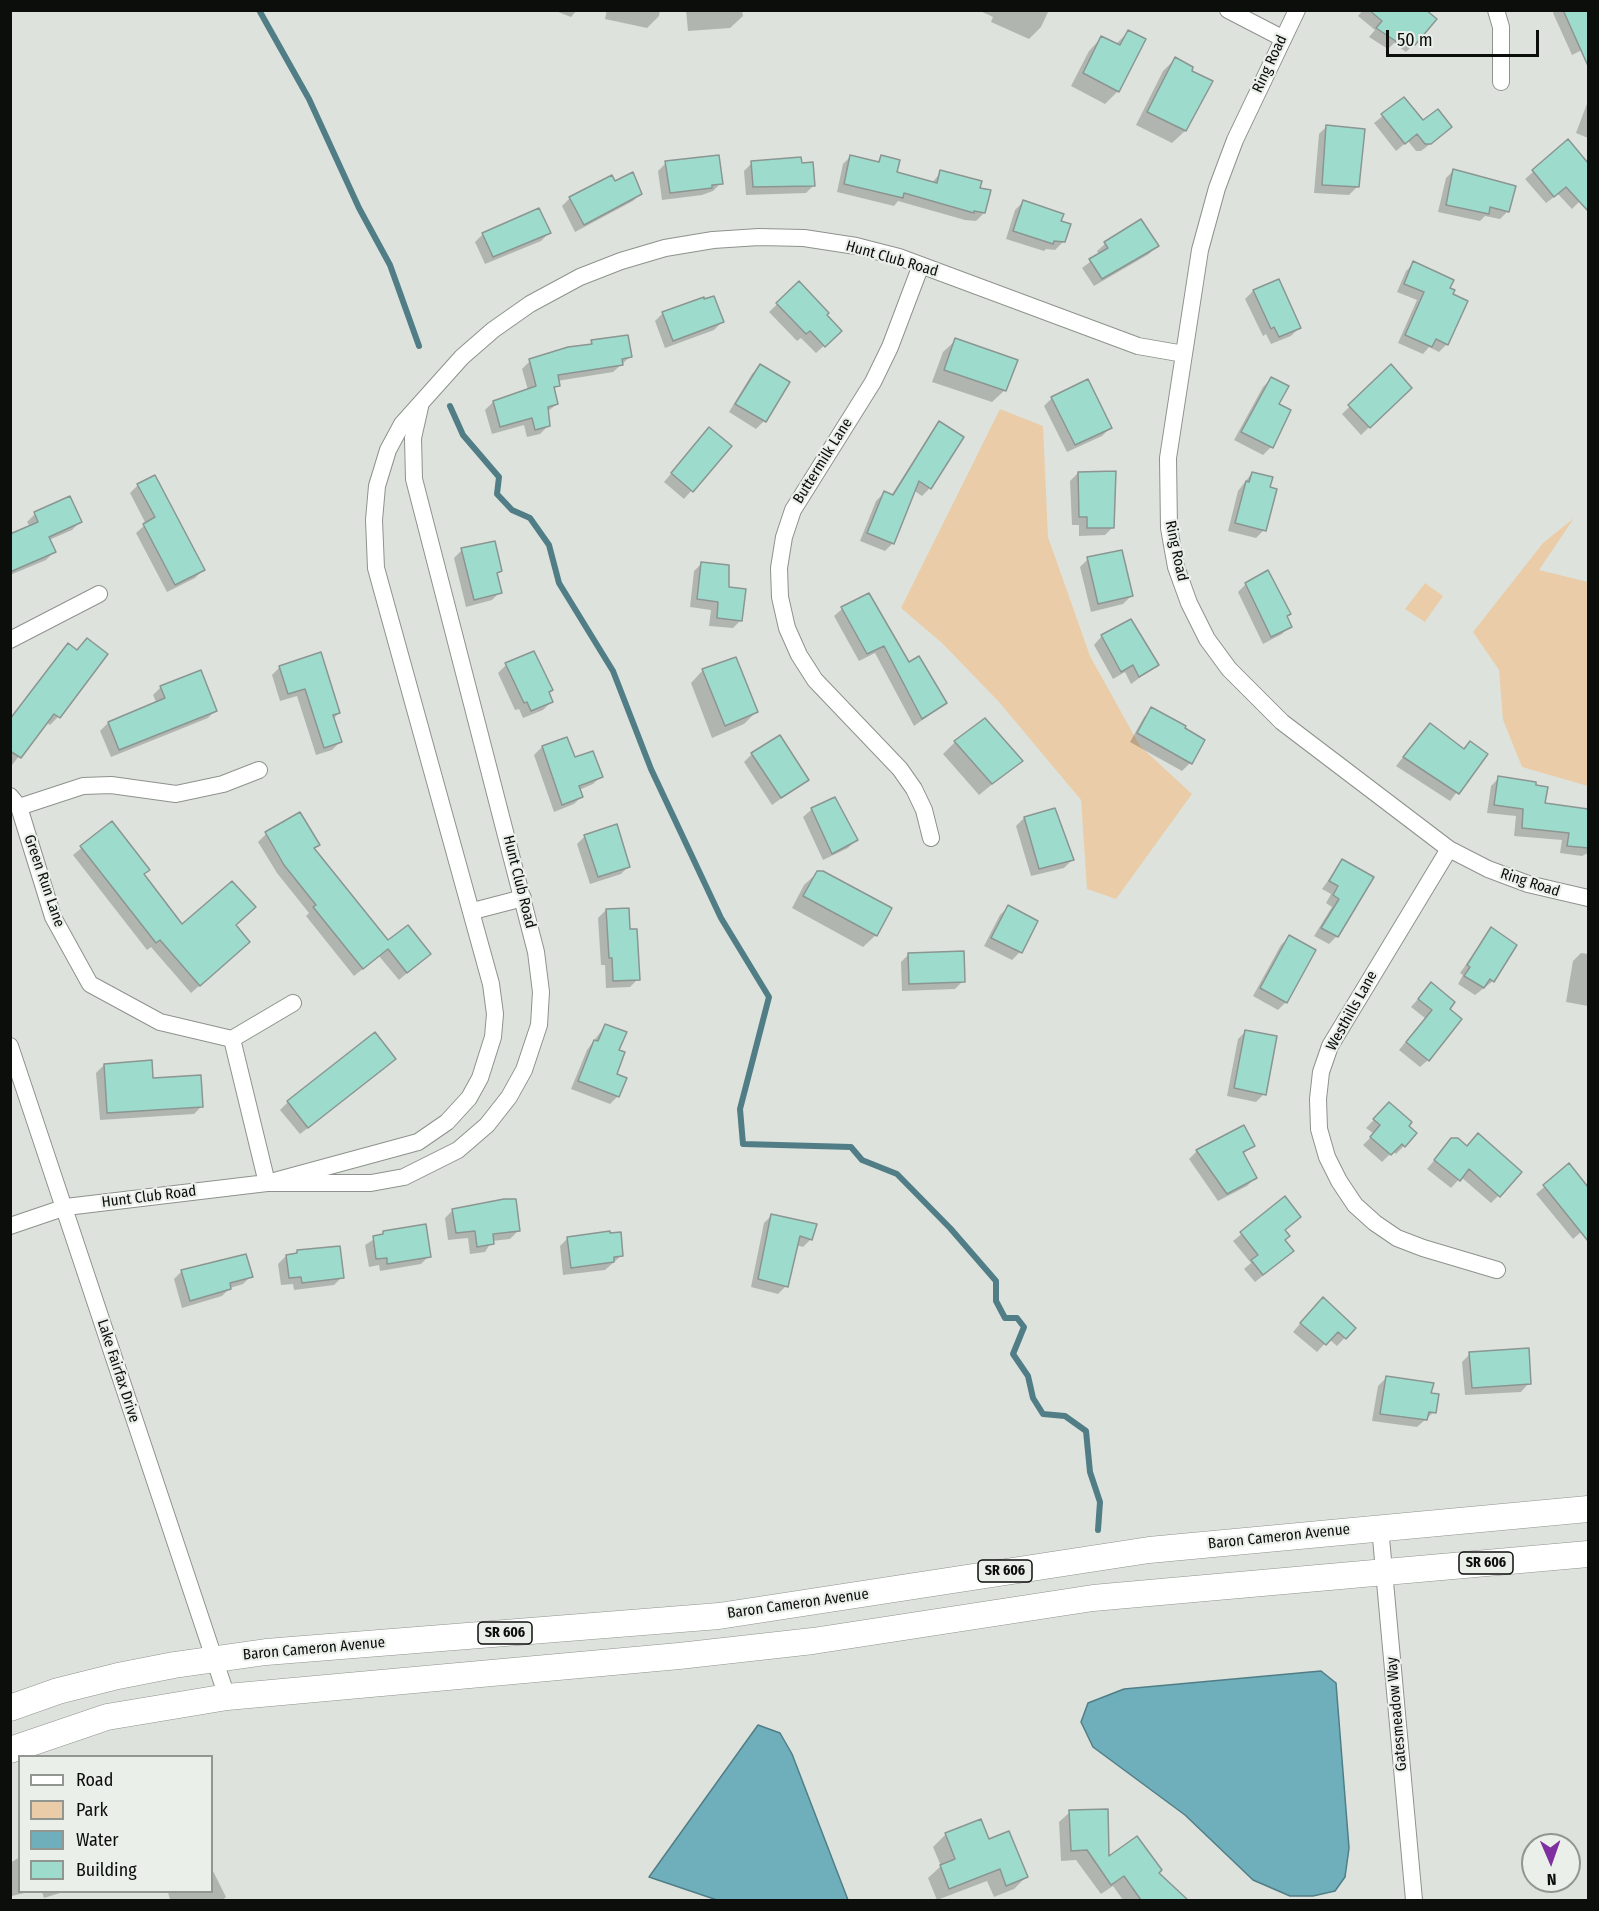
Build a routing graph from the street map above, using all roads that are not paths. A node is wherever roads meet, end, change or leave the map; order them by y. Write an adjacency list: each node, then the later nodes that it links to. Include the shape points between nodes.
1 (1228, 10): 4 (street)
2 (1298, 10): 4 (street, Ring Road)
3 (1496, 10): 5 (street, via 1501,27)
4 (1282, 38): 7 (street, Ring Road, via 1217,188 1200,250)
5 (1501, 82)
6 (921, 265): 7 (street, Hunt Club Road, via 1138,346); 8 (street, Hunt Club Road, via 856,246 804,238 713,240 665,248 580,277 530,304 462,357); 13 (street, Buttermilk Lane, via 873,382 793,510 783,537 779,567 787,628 799,655 815,680 905,776 924,810)
7 (1184, 354): 14 (street, Ring Road, via 1168,458 1169,528 1183,585 1208,639 1229,669 1282,722)
8 (422, 401): 15 (street, Hunt Club Road, via 413,438 414,479); 17 (street, Hunt Club Road, via 402,424 377,486 376,568)
9 (99, 594): 10 (street)
10 (10, 640)
11 (259, 770): 12 (street, via 224,784 176,794 111,785 83,786)
12 (15, 801): 19 (street, Green Run Lane, via 53,917 90,984 160,1022)
13 (931, 838)
14 (1449, 849): 16 (street, Ring Road, via 1528,884); 24 (street, Westhills Lane, via 1329,1046 1319,1090 1319,1129 1338,1181 1355,1205 1375,1223 1397,1238)
15 (523, 898): 17 (street); 21 (street, Hunt Club Road, via 536,952 541,992 539,1025 524,1070 487,1125 458,1150 404,1178 371,1183)
16 (1588, 898)
17 (473, 911): 21 (street, Hunt Club Road, via 495,1014 488,1058 469,1098 447,1122 418,1142)
18 (293, 1003): 19 (street)
19 (231, 1039): 21 (street)
20 (10, 1046): 22 (street, Lake Fairfax Drive)
21 (267, 1183): 22 (street, Hunt Club Road)
22 (66, 1207): 23 (street, Hunt Club Road); 29 (street, Lake Fairfax Drive)
23 (10, 1226)
24 (1497, 1270)
25 (1588, 1509): 26 (main road, Baron Cameron Avenue / SR 606)
26 (1380, 1527): 28 (street, Gatesmeadow Way); 29 (main road, Baron Cameron Avenue / SR 606, via 1149,1550 719,1616)
27 (1588, 1554): 28 (main road, SR 606)
28 (1384, 1572): 30 (main road, SR 606, via 1093,1598 813,1641 679,1656); 33 (street, Gatesmeadow Way)
29 (215, 1659): 30 (street, Lake Fairfax Drive); 31 (main road, Baron Cameron Avenue / SR 606, via 108,1679)
30 (226, 1697): 32 (main road, SR 606, via 107,1717)
31 (10, 1708)
32 (10, 1750)
33 (1414, 1900)

